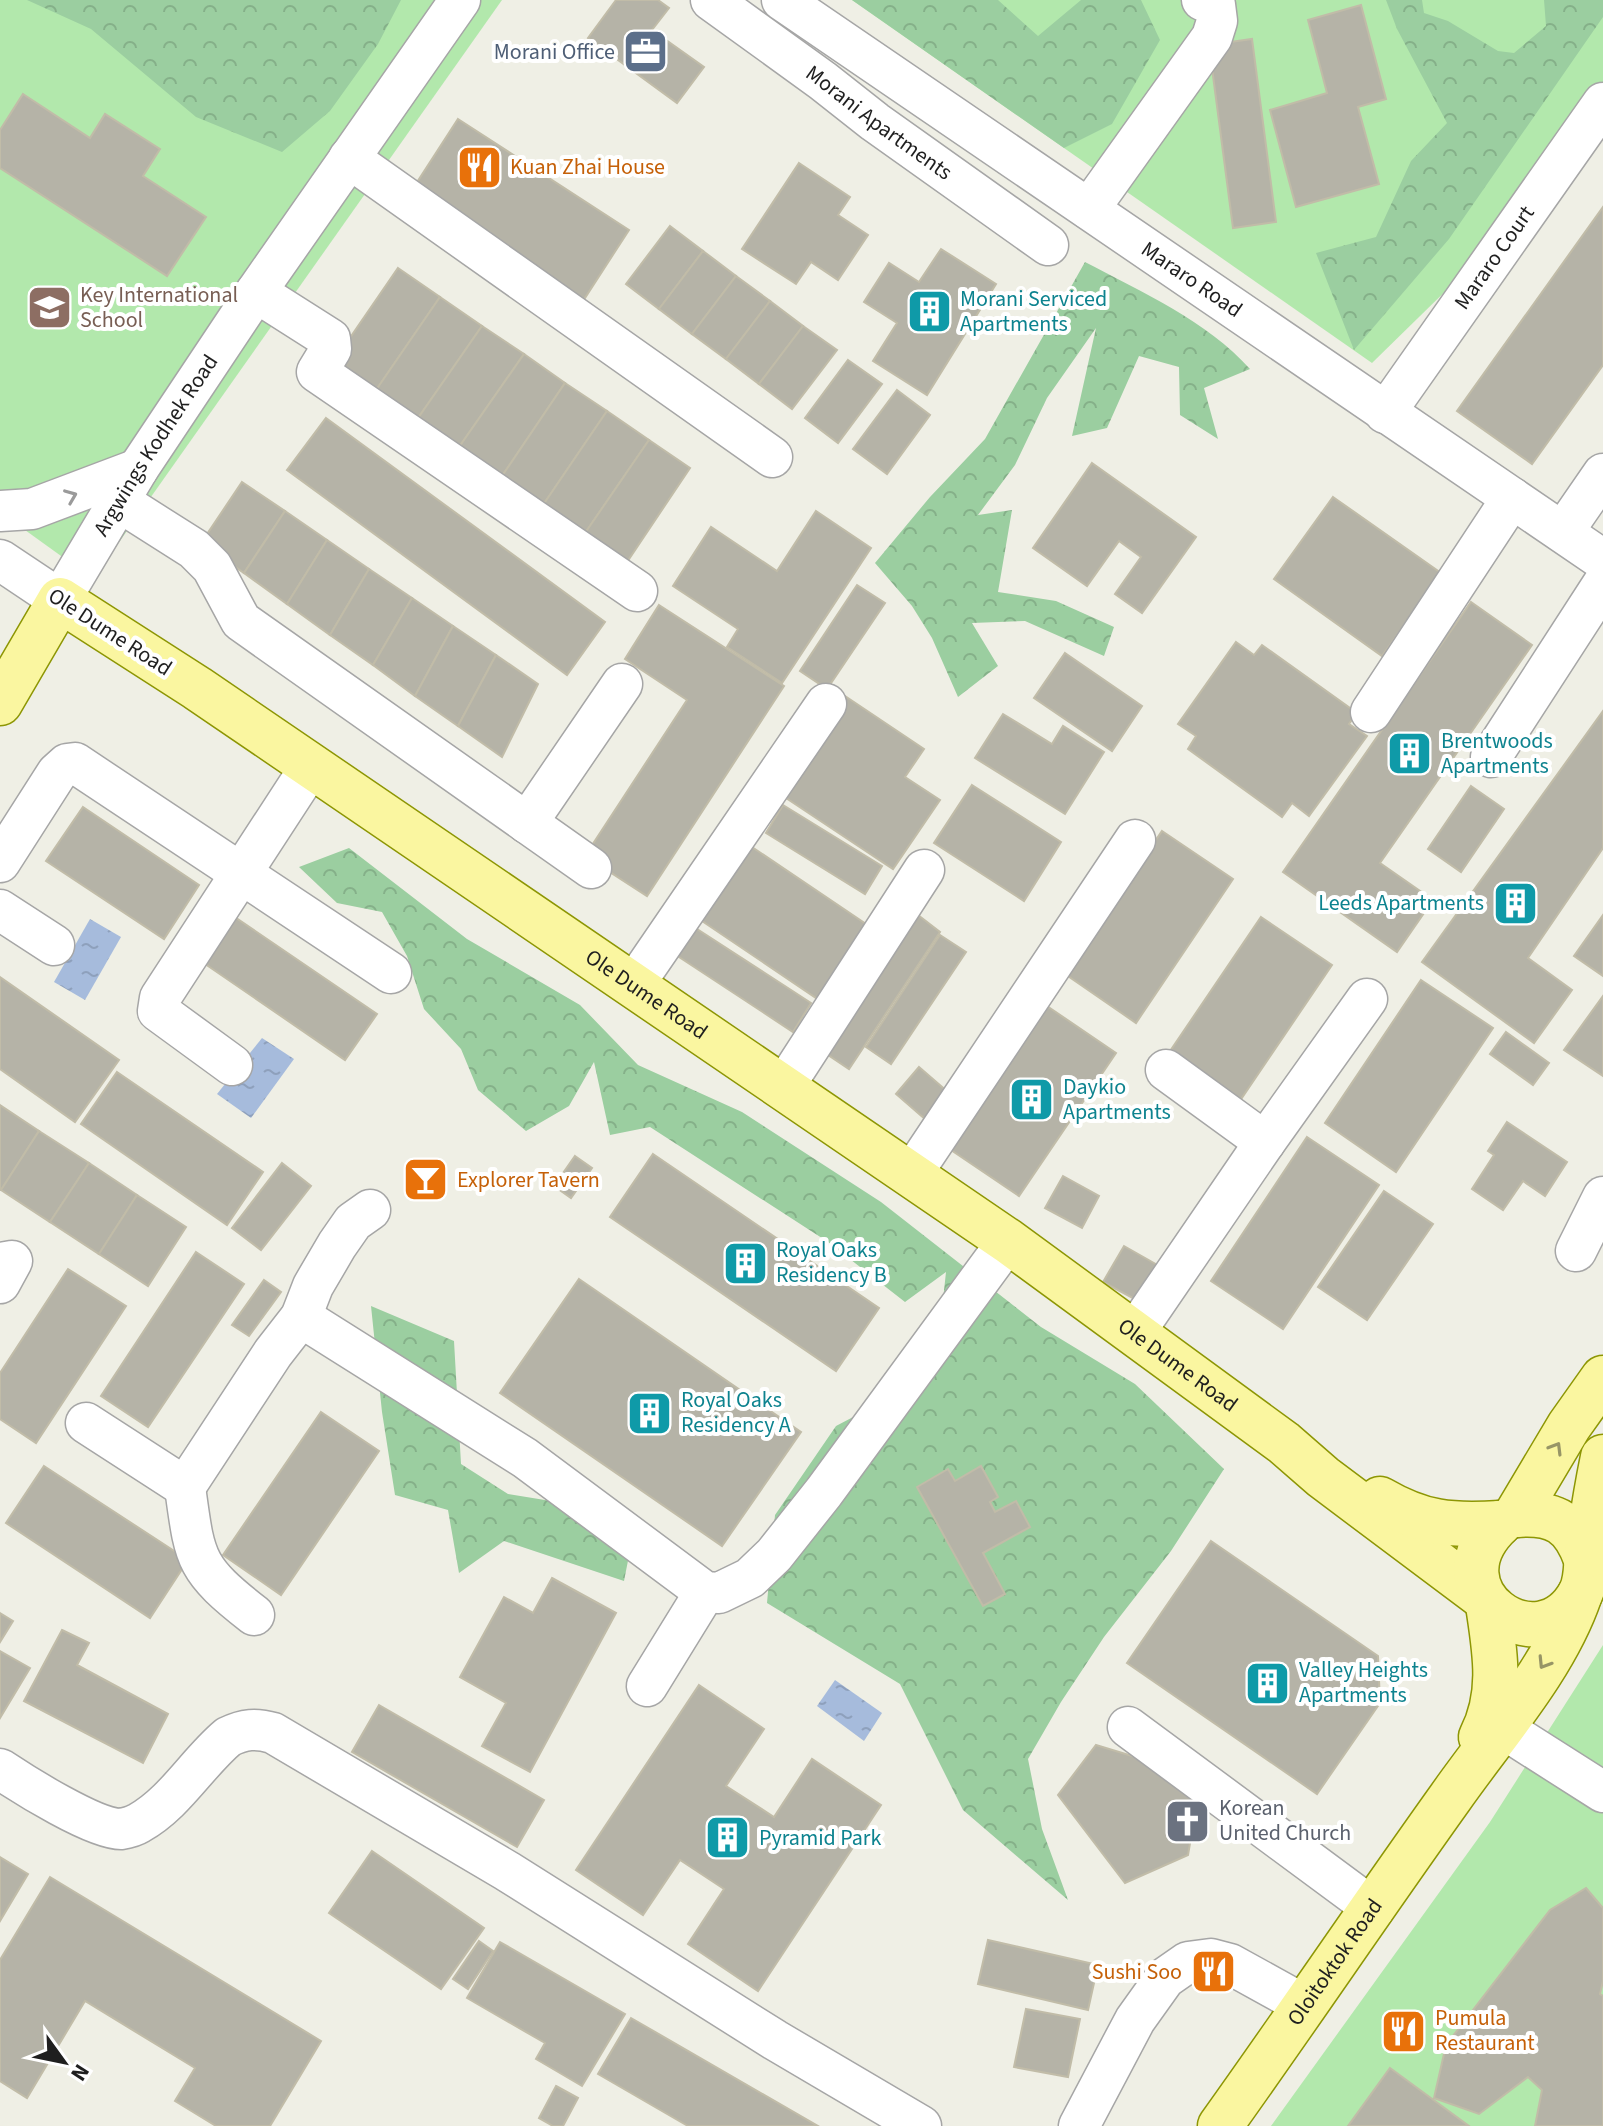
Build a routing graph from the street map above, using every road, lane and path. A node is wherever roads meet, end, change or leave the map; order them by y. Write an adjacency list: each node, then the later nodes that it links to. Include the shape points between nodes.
1 (460, 0): 6 (street, Argwings Kodhek Road)
2 (711, 0): 8 (street, Morani Apartments)
3 (782, 0): 7 (street, Mararo Road)
4 (1202, 0): 7 (street, via 1215,5 1212,37)
5 (1603, 103): 10 (street, Mararo Court)
6 (349, 158): 9 (street, Argwings Kodhek Road); 11 (street)
7 (1089, 209): 10 (street, Mararo Road)
8 (1048, 245)
9 (256, 292): 13 (street, Argwings Kodhek Road); 20 (street, via 330,339 331,349 317,372)
10 (1385, 413): 14 (street, Mararo Road)
11 (772, 457)
12 (1603, 474): 16 (street)
13 (129, 486): 15 (street, one-way to 13, via 32,509); 21 (street, Argwings Kodhek Road); 28 (street, via 212,567 241,621)
14 (1512, 498): 16 (street, Mararo Road); 25 (street)
15 (0, 511)
16 (1563, 532): 18 (street, Mararo Road)
17 (0, 560): 21 (street, Ole Dume Road)
18 (1603, 560)
19 (1603, 584): 26 (street)
20 (637, 591)
21 (60, 600): 23 (main road, Argwings Kodhek Road); 27 (main road, Ole Dume Road)
22 (622, 684): 28 (street)
23 (0, 703)
24 (826, 704): 37 (street)
25 (1371, 712)
26 (1491, 757)
27 (311, 766): 33 (street); 37 (main road, Ole Dume Road)
28 (527, 823): 31 (street)
29 (1135, 840): 43 (street)
30 (0, 862): 33 (street, via 57,773 75,763)
31 (591, 868)
32 (924, 870): 41 (street)
33 (241, 873): 36 (street); 39 (street, via 160,998 158,1011)
34 (0, 910): 35 (street)
35 (54, 945)
36 (391, 973)
37 (633, 986): 41 (main road, Ole Dume Road)
38 (1367, 999): 42 (street)
39 (232, 1065)
40 (1166, 1070): 42 (street)
41 (783, 1088): 43 (main road, Ole Dume Road)
42 (1265, 1142): 51 (street)
43 (911, 1175): 46 (main road, Ole Dume Road)
44 (1603, 1197): 47 (street)
45 (370, 1210): 50 (street, via 353,1222 337,1245)
46 (1008, 1241): 51 (main road, Ole Dume Road); 59 (street, via 774,1555 750,1578 719,1593)
47 (1576, 1251)
48 (0, 1263): 49 (street, via 12,1261)
49 (0, 1283)
50 (301, 1317): 56 (street); 59 (street, via 525,1458)
51 (1135, 1332): 54 (main road, Ole Dume Road)
52 (1603, 1378): 57 (main road, one-way to 52)
53 (86, 1423): 56 (street)
54 (1284, 1443): 57 (main road, via 1430,1521 1457,1526); 60 (main road)
55 (1603, 1457): 58 (main road)
56 (185, 1487): 61 (street, via 196,1555 216,1585)
57 (1508, 1519): 58 (main road, via 1535,1513 1569,1527 1580,1542); 60 (main road, via 1488,1534 1477,1557 1477,1581)
58 (1583, 1577): 60 (main road, via 1569,1609 1537,1625 1502,1617); 64 (main road, one-way to 64, via 1572,1617)
59 (705, 1592): 62 (street)
60 (1486, 1601): 67 (main road, via 1498,1672 1495,1698 1486,1728)
61 (254, 1615)
62 (647, 1686)
63 (1128, 1727): 68 (street)
64 (1501, 1727): 66 (street); 67 (main road)
65 (0, 1769): 70 (street, via 92,1820 120,1829 148,1817 228,1737 240,1730 273,1733)
66 (1603, 1792)
67 (1448, 1800): 68 (main road, Oloitoktok Road)
68 (1374, 1909): 69 (main road, Oloitoktok Road)
69 (1306, 2006): 71 (street, via 1230,1964 1211,1959 1188,1962 1165,1978 1135,2020); 72 (main road, Oloitoktok Road)
70 (921, 2126)
71 (1079, 2126)
72 (1220, 2126)

